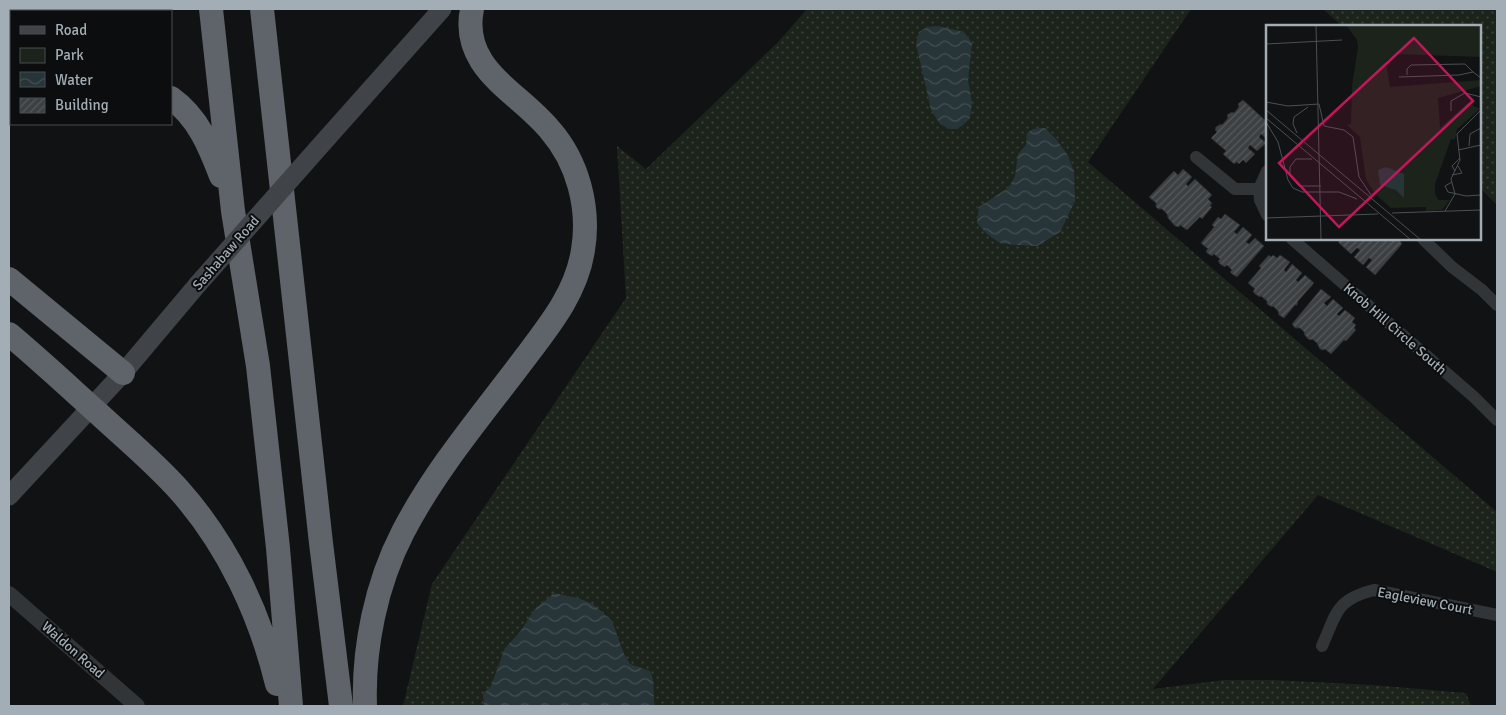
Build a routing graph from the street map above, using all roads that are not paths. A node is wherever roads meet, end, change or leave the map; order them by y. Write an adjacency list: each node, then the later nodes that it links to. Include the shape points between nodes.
1 (211, 9): 11 (highway)
2 (262, 9): 6 (highway)
3 (267, 9): 6 (highway)
4 (442, 9): 18 (main road, Sashabaw Road, bridge)
5 (472, 9): 29 (highway, via 472,40 480,59 492,75 550,130 571,162 584,205 584,247 577,274 562,307 441,470 396,547 380,588 374,617)
6 (264, 34): 28 (highway)
7 (172, 99): 11 (highway, via 200,128)
8 (1196, 157): 10 (street, via 1235,189)
9 (1266, 172): 10 (street)
10 (1259, 188): 12 (street)
11 (233, 211): 27 (highway, via 258,366)
12 (1266, 213)
13 (1293, 240): 20 (street, Knob Hill Circle South)
14 (1424, 240): 16 (street)
15 (9, 279): 18 (highway)
16 (1497, 305)
17 (9, 334): 19 (highway)
18 (123, 373): 19 (main road, Sashabaw Road)
19 (92, 408): 21 (main road, Sashabaw Road); 26 (highway, via 160,470 213,535 252,606 269,651)
20 (1497, 420)
21 (9, 496)
22 (9, 594): 25 (street, Waldon Road)
23 (1497, 615): 24 (street, Eagleview Court, via 1374,590 1356,594 1340,605)
24 (1322, 646)
25 (137, 706)
26 (282, 706)
27 (291, 706)
28 (341, 706)
29 (365, 706)

